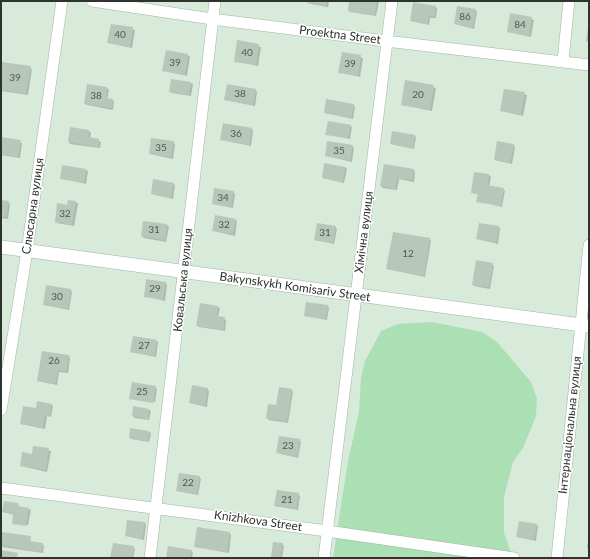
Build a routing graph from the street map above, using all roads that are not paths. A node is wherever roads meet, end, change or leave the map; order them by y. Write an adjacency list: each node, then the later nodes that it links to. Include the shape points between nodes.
1 (62, 1): 12 (street, Слюсарна вулиця)
2 (92, 1): 6 (street, Proektna Street)
3 (215, 1): 6 (street, Ковальська вулиця)
4 (392, 1): 7 (street, Хімічна вулиця)
5 (569, 1): 8 (street)
6 (212, 19): 7 (street, Proektna Street); 13 (street, Ковальська вулиця)
7 (386, 41): 8 (street, Proektna Street); 14 (street, Хімічна вулиця)
8 (563, 61): 9 (street, Proektna Street)
9 (589, 65)
10 (589, 245): 15 (street, Інтернаціональна вулиця)
11 (1, 247): 12 (street, Bakynskykh Komisariv Street)
12 (27, 251): 13 (street, Bakynskykh Komisariv Street); 16 (street, Слюсарна вулиця)
13 (185, 272): 14 (street, Bakynskykh Komisariv Street); 18 (street, Ковальська вулиця)
14 (357, 295): 15 (street, Bakynskykh Komisariv Street); 19 (street, Хімічна вулиця)
15 (585, 325): 23 (street, Інтернаціональна вулиця)
16 (1, 410)
17 (1, 488): 18 (street, Knizhkova Street)
18 (157, 508): 19 (street, Knizhkova Street); 20 (street, Ковальська вулиця)
19 (327, 531): 21 (street, Хімічна вулиця); 22 (street, Knizhkova Street)
20 (150, 558)
21 (324, 558)
22 (514, 558)
23 (557, 558)

